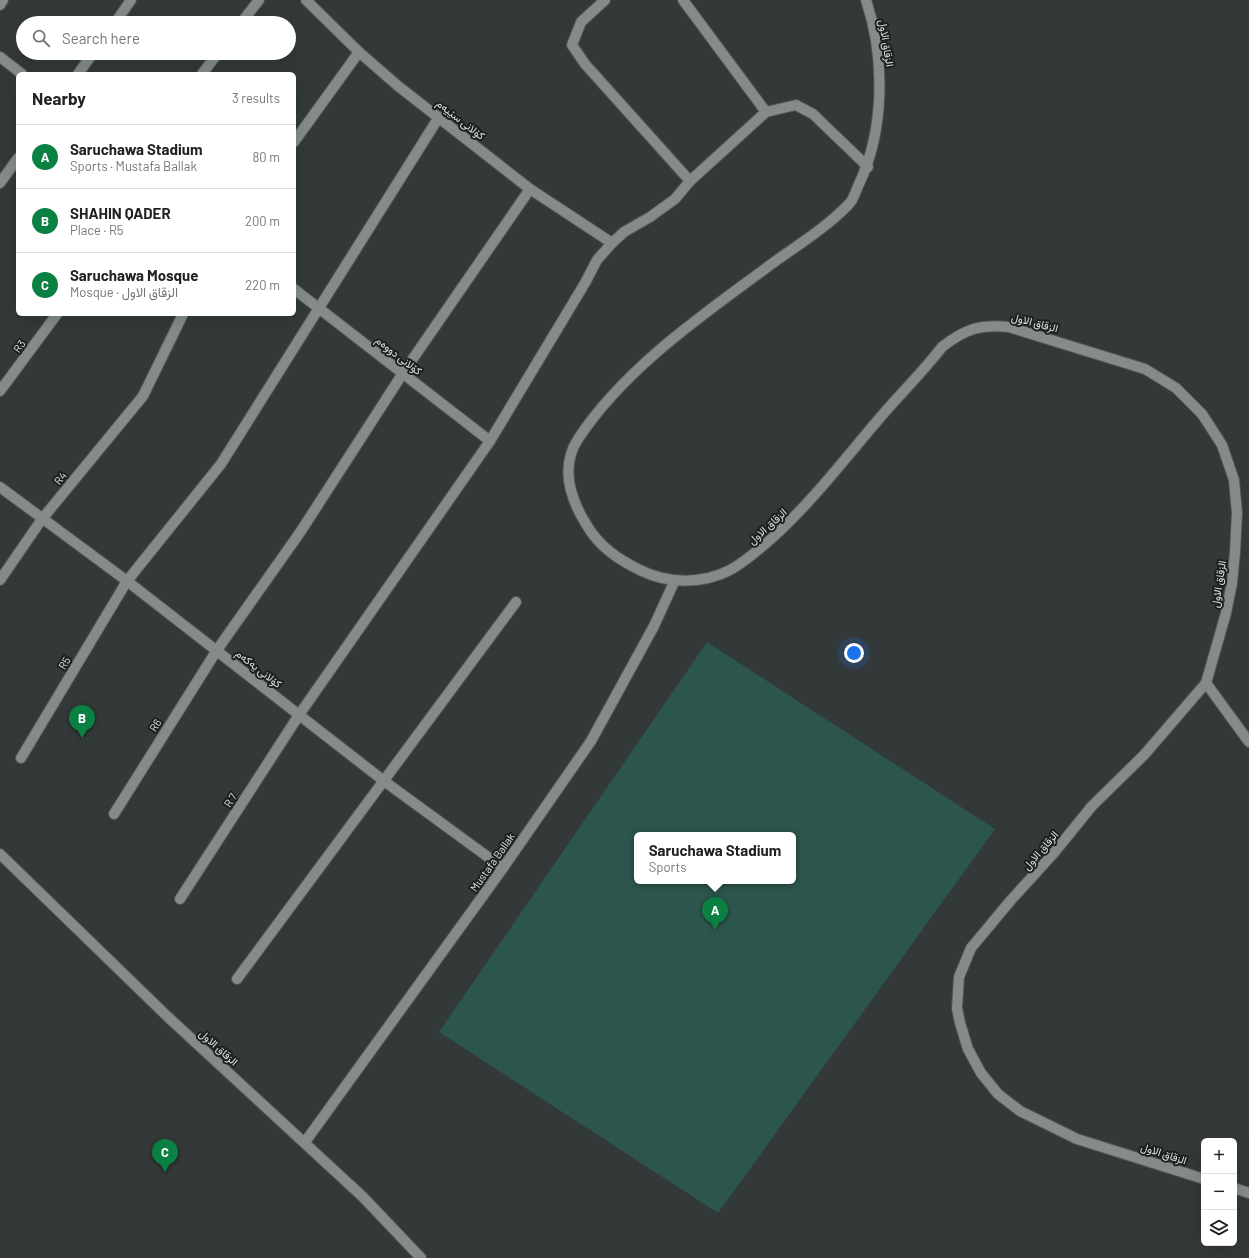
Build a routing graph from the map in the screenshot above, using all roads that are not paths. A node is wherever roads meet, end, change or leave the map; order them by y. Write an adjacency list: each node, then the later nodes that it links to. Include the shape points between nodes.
1 (3, 0): 8 (street)
2 (131, 0): 9 (street)
3 (259, 0): 10 (street)
4 (306, 0): 11 (street, کۆلانی سێیەم)
5 (605, 0): 23 (street, via 581,22 572,45 585,64)
6 (683, 0): 18 (street)
7 (866, 0): 22 (street, الزقاق الاول, via 872,17 880,72 877,119)
8 (0, 4)
9 (120, 16)
10 (246, 16)
11 (358, 52): 19 (street, کۆلانی سێیەم); 20 (street)
12 (0, 57): 15 (street)
13 (88, 60): 16 (street)
14 (213, 60): 17 (street)
15 (19, 72)
16 (79, 72)
17 (204, 72)
18 (766, 112): 22 (street, via 796,105 813,114); 23 (street, R 7)
19 (439, 117): 25 (street, کۆلانی سێیەم); 28 (street, R5)
20 (296, 139)
21 (16, 161): 24 (street)
22 (868, 167): 37 (street, الزقاق الاول, via 851,202 667,342 603,404 575,444 569,462 568,481 572,499 590,531 601,544 628,565 651,575)
23 (690, 181): 26 (street, R 7, via 674,199 624,232)
24 (0, 183)
25 (530, 189): 26 (street, کۆلانی سێیەم); 31 (street, R6)
26 (612, 243): 33 (street, R 7, via 597,260)
27 (296, 291): 28 (street, کۆلانی دووەم)
28 (318, 308): 31 (street, کۆلانی دووەم); 38 (street, R5, via 221,464)
29 (56, 316): 32 (street, R3)
30 (182, 316): 35 (street, R4, via 143,396)
31 (403, 373): 33 (street, کۆلانی دووەم); 40 (street, R6, via 301,531)
32 (0, 391)
33 (490, 441): 42 (street, R 7)
34 (0, 487): 35 (street, کۆلانی یەکەم)
35 (42, 519): 36 (street, R4); 38 (street, کۆلانی یەکەم)
36 (0, 580)
37 (674, 580): 41 (street, الزقاق الاول, via 702,579 729,571 741,564 797,515 942,347 956,336 973,328 991,325 1009,327 1145,369 1182,394 1202,414 1222,445 1234,480 1235,552 1226,613); 48 (street, Mustafa Ballak, via 654,626 591,741)
38 (127, 581): 40 (street, کۆلانی یەکەم); 44 (street, R5)
39 (516, 602): 45 (street)
40 (217, 650): 42 (street, کۆلانی یەکەم); 46 (street, R6)
41 (1206, 683): 43 (street); 52 (street, الزقاق الاول, via 1144,755 1092,806 1054,854 971,948 959,977 957,993 957,1008 968,1049 981,1073 998,1094 1020,1111 1077,1139)
42 (299, 715): 45 (street, کۆلانی یەکەم); 49 (street, R 7)
43 (1249, 742)
44 (21, 758)
45 (384, 781): 48 (street, کۆلانی یەکەم); 50 (street)
46 (114, 814)
47 (0, 854): 51 (street, الزقاق الاول, via 168,1017)
48 (503, 868): 51 (street, Mustafa Ballak)
49 (180, 898)
50 (237, 979)
51 (305, 1142): 55 (street, الزقاق الاول, via 363,1197)
52 (1201, 1178)
53 (1237, 1189): 54 (street)
54 (1249, 1193)
55 (421, 1258)

